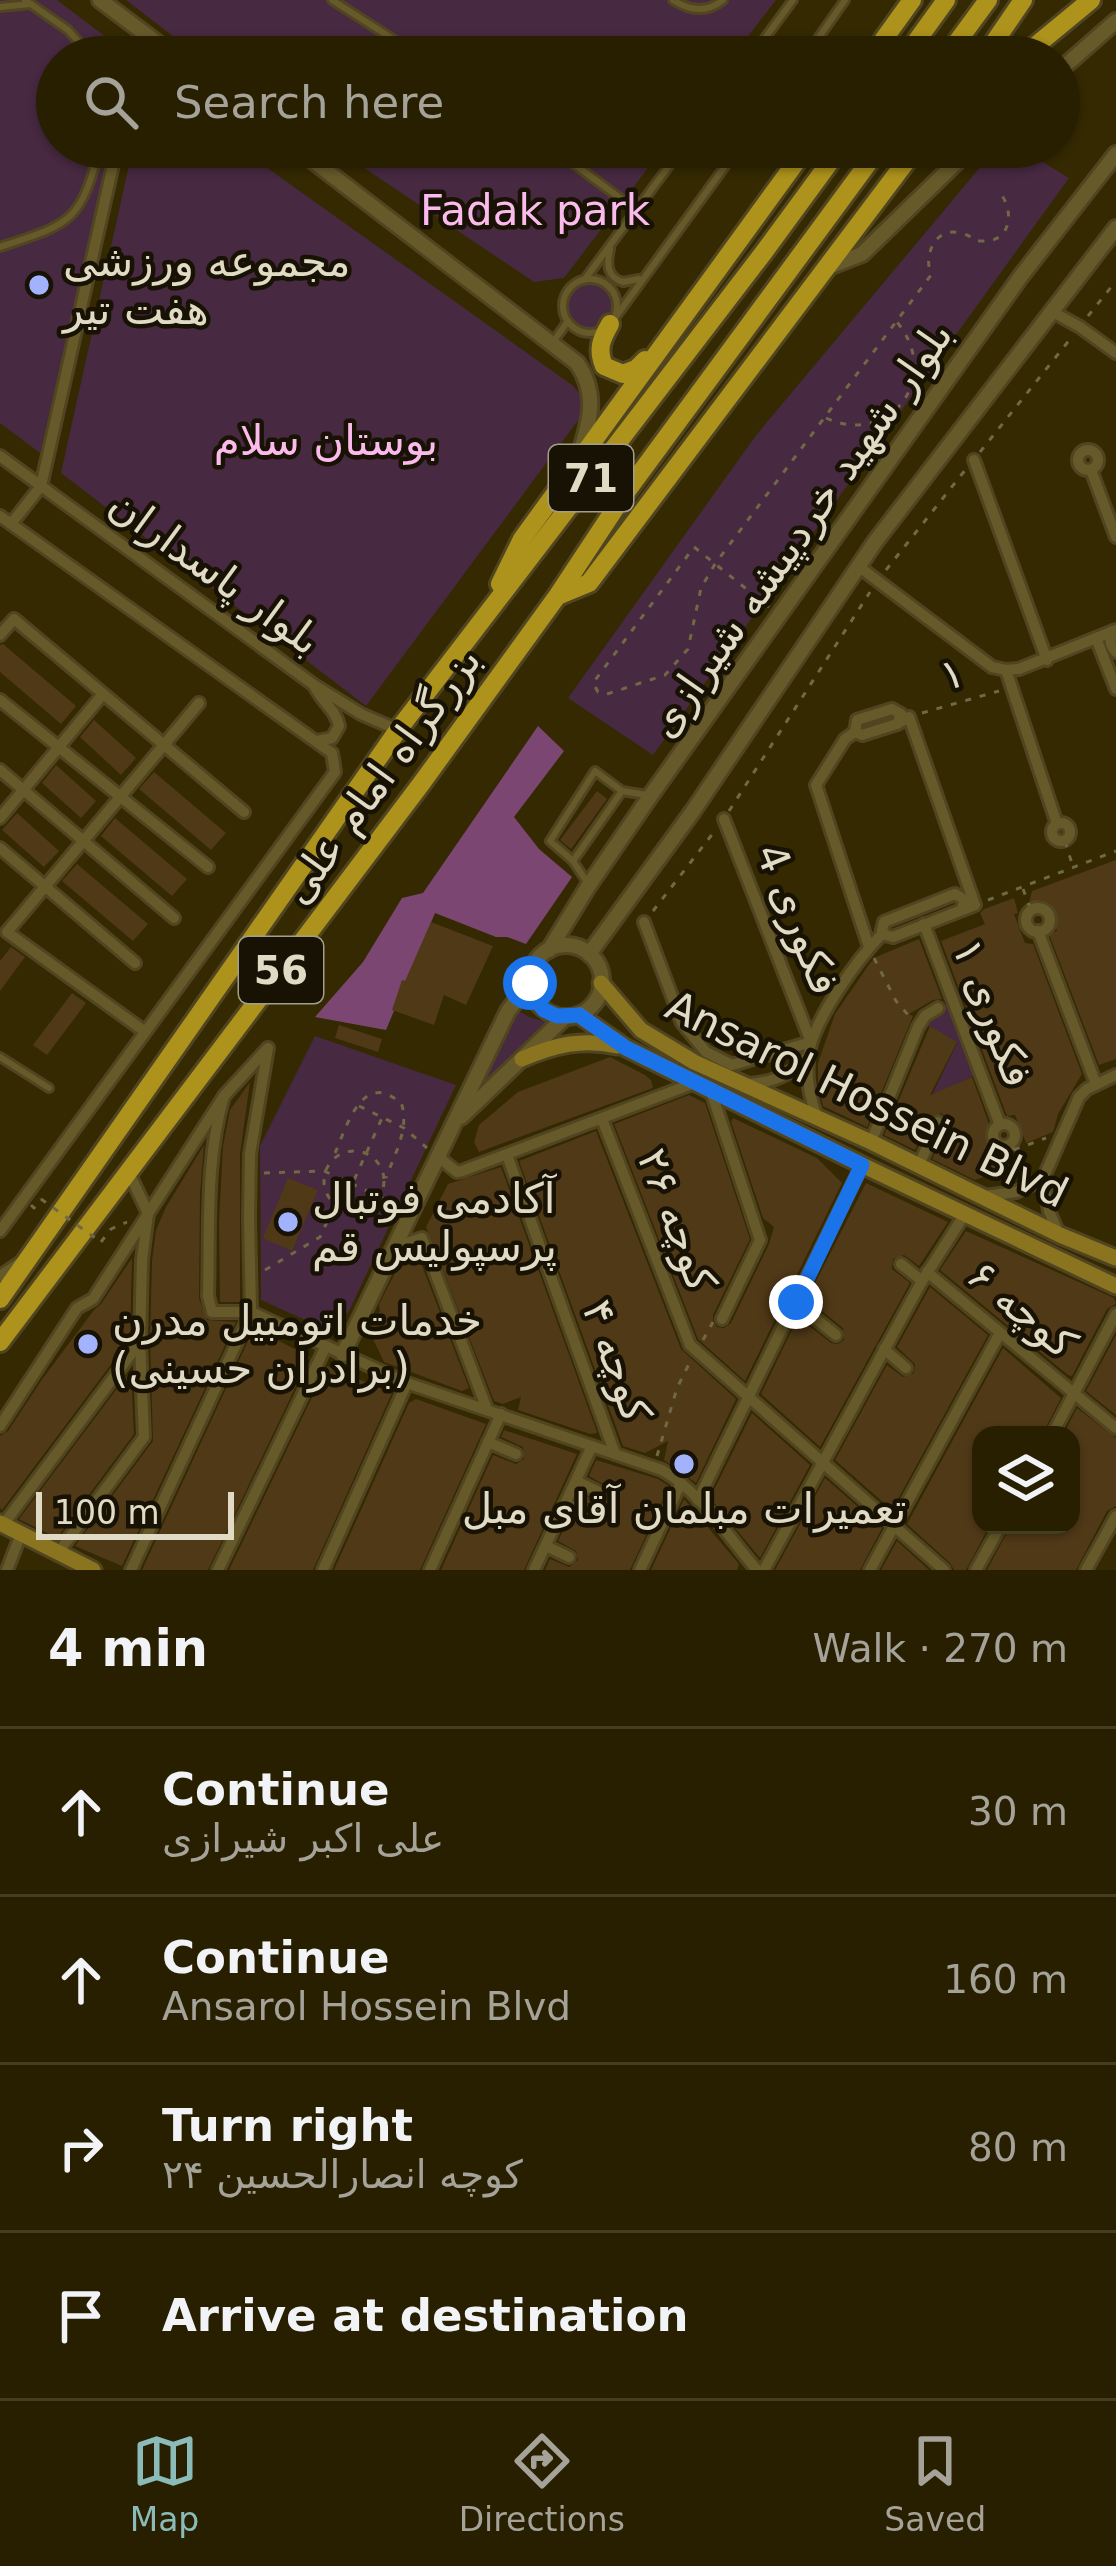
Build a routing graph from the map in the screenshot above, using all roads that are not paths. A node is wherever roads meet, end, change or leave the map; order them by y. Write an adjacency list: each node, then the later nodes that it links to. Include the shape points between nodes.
1 (100, 0): 16 (street)
2 (332, 0): 20 (lane)
3 (673, 0): 4 (lane, via 698,10)
4 (724, 0)
5 (780, 0): 13 (lane)
6 (845, 0): 22 (lane)
7 (912, 0): 23 (highway)
8 (946, 0): 24 (highway)
9 (988, 0): 25 (highway)
10 (1023, 0): 26 (highway)
11 (1091, 0): 27 (highway)
12 (28, 2): 14 (lane); 17 (lane)
13 (791, 3): 21 (lane)
14 (0, 7)
15 (1116, 21): 28 (street)
16 (143, 32): 18 (street); 19 (street)
17 (73, 36)
18 (142, 36)
19 (148, 36)
20 (388, 36)
21 (767, 36)
22 (820, 36)
23 (886, 36)
24 (920, 36)
25 (961, 36)
26 (998, 36)
27 (1047, 36)
28 (1080, 53)
29 (1116, 154): 85 (street, بلوار شهید خردپیشه شیرازی)
30 (94, 168): 46 (lane, via 79,209 51,230)
31 (112, 168): 60 (street)
32 (323, 168): 54 (street)
33 (579, 168): 43 (lane)
34 (667, 168): 43 (lane)
35 (725, 168): 48 (lane)
36 (792, 168): 53 (highway)
37 (826, 168): 66 (highway, 71)
38 (865, 168): 65 (highway, 71)
39 (901, 168): 42 (highway)
40 (906, 168): 42 (highway)
41 (950, 168): 47 (street, via 862,254)
42 (890, 182): 47 (highway)
43 (636, 210): 45 (lane)
44 (1116, 228): 50 (street, بلوار شهید خردپیشه شیرازی)
45 (610, 245): 48 (lane, via 609,270 618,281); 49 (lane)
46 (0, 248)
47 (826, 268): 65 (highway, via 590,583)
48 (647, 274): 52 (lane)
49 (584, 279): 51 (lane, via 565,296); 52 (lane, via 614,292)
50 (1053, 312): 55 (street); 64 (street, بلوار شهید خردپیشه شیرازی)
51 (568, 321): 52 (lane, via 584,332); 54 (lane)
52 (610, 324): 53 (highway, via 600,356 623,374)
53 (674, 332): 58 (highway)
54 (554, 343): 58 (street, via 584,372 592,400)
55 (1116, 353)
56 (0, 456): 60 (street, بلوار پاسداران)
57 (974, 460): 71 (street)
58 (578, 462): 66 (highway, via 521,538)
59 (1091, 470): 63 (street)
60 (41, 487): 62 (street); 73 (street, بلوار پاسداران)
61 (0, 516): 62 (street, بلوار پاسداران)
62 (11, 524): 79 (street, بلوار پاسداران)
63 (1116, 538)
64 (858, 566): 72 (street); 105 (street, بلوار شهید خردپیشه شیرازی)
65 (558, 595): 133 (highway, بزرگراه امام علی / 56)
66 (484, 618): 78 (highway, بزرگراه امام علی / 56)
67 (1114, 630): 69 (street); 70 (street)
68 (0, 635): 75 (street, via 14,619)
69 (1096, 638): 70 (street); 71 (street)
70 (1113, 658): 74 (street)
71 (1047, 660): 72 (street)
72 (1006, 670): 91 (street, via 1057,824 1069,828)
73 (314, 685): 78 (street, بلوار پاسداران); 79 (street, via 339,726 332,738)
74 (1116, 689)
75 (103, 694): 80 (street); 81 (street)
76 (0, 700): 81 (street)
77 (199, 703): 80 (street)
78 (398, 730): 141 (highway, بزرگراه امام علی / 56)
79 (314, 741): 111 (street, بلوار پاسداران, via 332,753 335,772)
80 (164, 746): 86 (street); 87 (street)
81 (59, 747): 83 (street); 86 (street)
82 (0, 770): 83 (street)
83 (23, 790): 88 (street); 90 (street)
84 (622, 791): 85 (lane); 93 (lane); 93 (lane, via 595,771 550,841)
85 (651, 795): 95 (street, بلوار شهید خردپیشه شیرازی)
86 (121, 797): 90 (street); 94 (street)
87 (244, 812)
88 (0, 818)
89 (724, 820): 112 (street, فکوری 4)
90 (83, 841): 96 (street); 98 (street)
91 (1065, 841)
92 (0, 848): 96 (street)
93 (574, 861): 95 (lane)
94 (208, 867)
95 (589, 884): 104 (street, بلوار شهید خردپیشه شیرازی)
96 (46, 887): 106 (street); 111 (street, via 8,932)
97 (961, 910): 100 (street); 102 (street, via 964,900 955,894 884,922); 103 (street, via 975,904 901,714 892,709 857,720 816,785)
98 (173, 918)
99 (644, 922): 112 (street, via 682,1023 706,1052 732,1065)
100 (924, 924): 102 (street, via 893,937); 128 (street, فکوری ۱, via 1000,1125 1014,1130)
101 (1038, 931): 101 (street, via 1050,916 1042,908 1027,916); 119 (street)
102 (883, 933): 103 (street)
103 (869, 947): 112 (street)
104 (549, 950): 105 (street); 107 (street)
105 (589, 954): 108 (street)
106 (135, 963)
107 (530, 983): 110 (street, via 544,1010); 126 (street)
108 (602, 983): 110 (street, via 590,1008); 118 (main road, Ansarol Hossein Blvd, via 650,1036)
109 (938, 1008): 127 (street, via 918,1027)
110 (572, 1016): 113 (main road, Ansarol Hossein Blvd); 116 (street)
111 (144, 1031): 138 (street)
112 (812, 1042): 114 (street)
113 (626, 1048): 116 (main road, via 565,1044); 120 (main road, Ansarol Hossein Blvd)
114 (808, 1055): 118 (street, via 791,1072); 123 (street)
115 (0, 1057): 121 (lane)
116 (522, 1059): 126 (street)
117 (1116, 1075): 119 (street)
118 (743, 1083): 123 (main road, Ansarol Hossein Blvd)
119 (1096, 1084): 134 (street, via 1079,1097)
120 (704, 1085): 124 (street); 131 (main road, Ansarol Hossein Blvd); 151 (street, via 760,1240)
121 (49, 1088)
122 (224, 1096): 136 (street); 149 (street, via 213,1156 208,1296 212,1312); 149 (street, via 268,1048 250,1154)
123 (818, 1117): 127 (main road, Ansarol Hossein Blvd)
124 (602, 1119): 129 (street); 161 (street, کوچه ۲۶, via 693,1348)
125 (938, 1122): 132 (street)
126 (449, 1130): 130 (street)
127 (872, 1142): 132 (main road, Ansarol Hossein Blvd)
128 (1012, 1147)
129 (507, 1155): 130 (street, via 457,1172); 171 (street, کوچه ۴)
130 (436, 1156): 140 (street)
131 (862, 1165): 137 (main road, Ansarol Hossein Blvd); 148 (street)
132 (919, 1165): 135 (main road, Ansarol Hossein Blvd)
133 (129, 1173): 136 (street); 154 (highway, بزرگراه امام علی / 56)
134 (1038, 1182): 135 (street); 139 (street)
135 (982, 1196): 139 (main road, Ansarol Hossein Blvd)
136 (148, 1213): 155 (street); 165 (street)
137 (965, 1214): 145 (street); 146 (main road, Ansarol Hossein Blvd)
138 (0, 1231)
139 (1060, 1234): 142 (main road, Ansarol Hossein Blvd)
140 (395, 1247): 158 (street); 163 (street, via 422,1238)
141 (34, 1254): 144 (street); 147 (highway, بزرگراه امام علی / 56)
142 (1116, 1258)
143 (901, 1264): 145 (street, کوچه ۶)
144 (0, 1276)
145 (925, 1276): 153 (street, کوچه ۶); 157 (street)
146 (1116, 1286)
147 (0, 1299)
148 (796, 1302): 152 (street); 161 (street)
149 (251, 1312): 156 (street); 190 (street)
150 (1116, 1314): 162 (street)
151 (722, 1318)
152 (836, 1335)
153 (999, 1335): 162 (street, کوچه ۶); 181 (street)
154 (0, 1342)
155 (140, 1342): 180 (street); 185 (street, via 144,1437)
156 (326, 1346): 158 (street); 191 (street)
157 (884, 1349): 159 (street); 172 (street)
158 (343, 1354): 160 (street)
159 (906, 1368)
160 (407, 1383): 163 (street); 192 (street)
161 (748, 1396): 172 (street); 176 (street)
162 (1075, 1396): 166 (street); 167 (street, کوچه ۶)
163 (487, 1409): 164 (street)
164 (501, 1414): 168 (street); 169 (street)
165 (0, 1426)
166 (1057, 1426)
167 (1116, 1428)
168 (488, 1442): 170 (street); 193 (street)
169 (592, 1446): 171 (street); 173 (street)
170 (516, 1454)
171 (615, 1454): 174 (street)
172 (821, 1461): 181 (street); 188 (street)
173 (576, 1481): 175 (street); 177 (street)
174 (681, 1483): 176 (street); 195 (street)
175 (599, 1492)
176 (698, 1500): 188 (street)
177 (565, 1504): 178 (street); 184 (street)
178 (592, 1515)
179 (1116, 1516): 199 (street)
180 (1, 1524): 182 (main road)
181 (893, 1526): 196 (street); 197 (street)
182 (21, 1534): 185 (main road); 189 (street)
183 (996, 1534): 198 (street)
184 (545, 1546): 186 (street); 194 (street)
185 (58, 1553): 187 (main road)
186 (569, 1557)
187 (82, 1568)
188 (753, 1568)
189 (8, 1570)
190 (130, 1570)
191 (218, 1570)
192 (322, 1570)
193 (430, 1570)
194 (534, 1570)
195 (640, 1570)
196 (870, 1570)
197 (944, 1570)
198 (976, 1570)
199 (1086, 1570)

